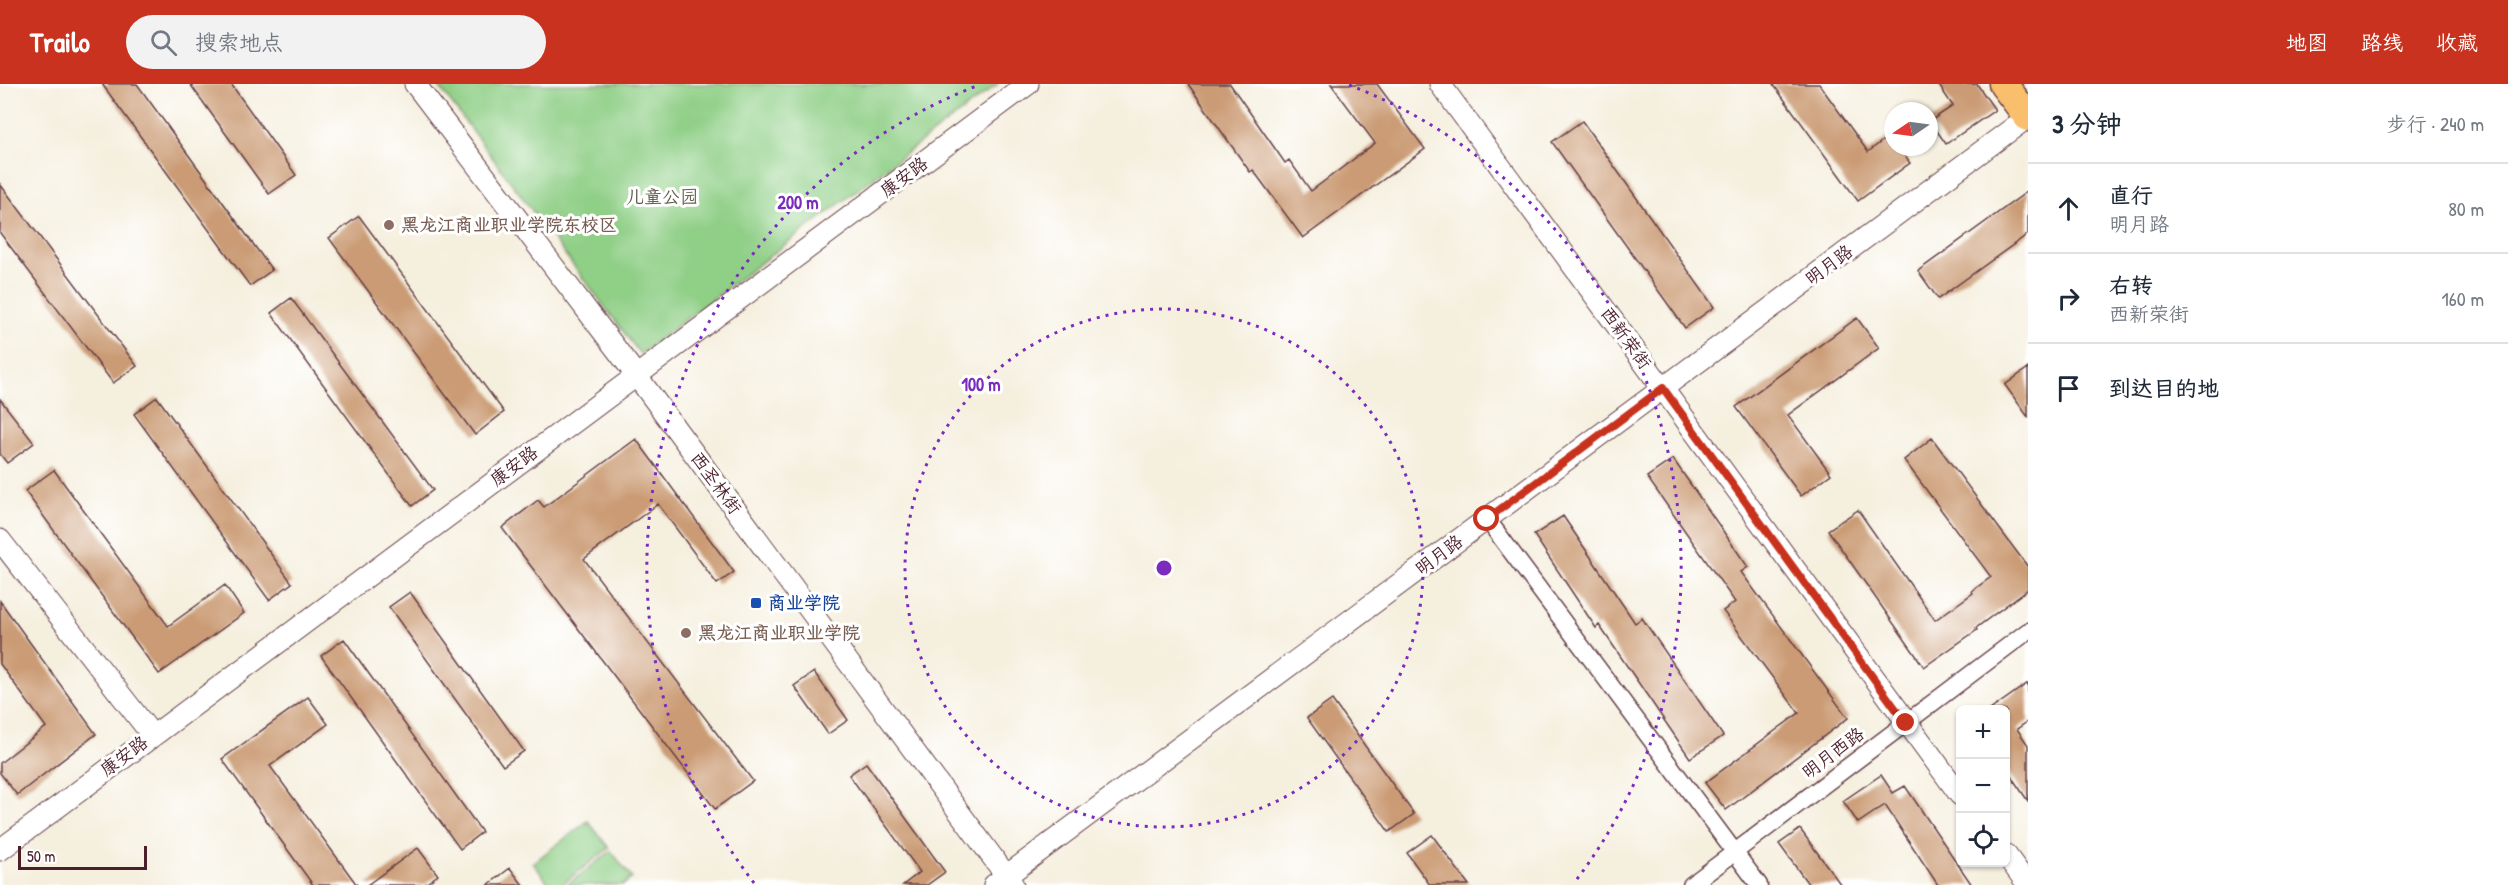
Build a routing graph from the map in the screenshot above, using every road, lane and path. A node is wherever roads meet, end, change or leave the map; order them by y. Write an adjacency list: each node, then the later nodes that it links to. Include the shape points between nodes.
1 (415, 84): 6 (street, 西圣林街)
2 (1028, 84): 6 (street, 康安路)
3 (1440, 84): 7 (street, 西新荣街)
4 (2003, 84): 5 (highway)
5 (2028, 117): 7 (street, 明月路)
6 (636, 375): 12 (street, 康安路); 17 (street, 西圣林街)
7 (1663, 388): 8 (street, 明月路); 11 (street, 西新荣街)
8 (1487, 519): 15 (street); 17 (street, 明月路)
9 (0, 540): 12 (street)
10 (2028, 631): 11 (street, 明月西路)
11 (1906, 723): 13 (street, 西新荣街); 15 (street, 明月西路)
12 (152, 735): 14 (street, 康安路)
13 (1956, 790)
14 (0, 850)
15 (1735, 852): 18 (street, 明月西路); 19 (street)
16 (2010, 860): 20 (street)
17 (1004, 882)
18 (1691, 885)
19 (1759, 885)
20 (2028, 885)

